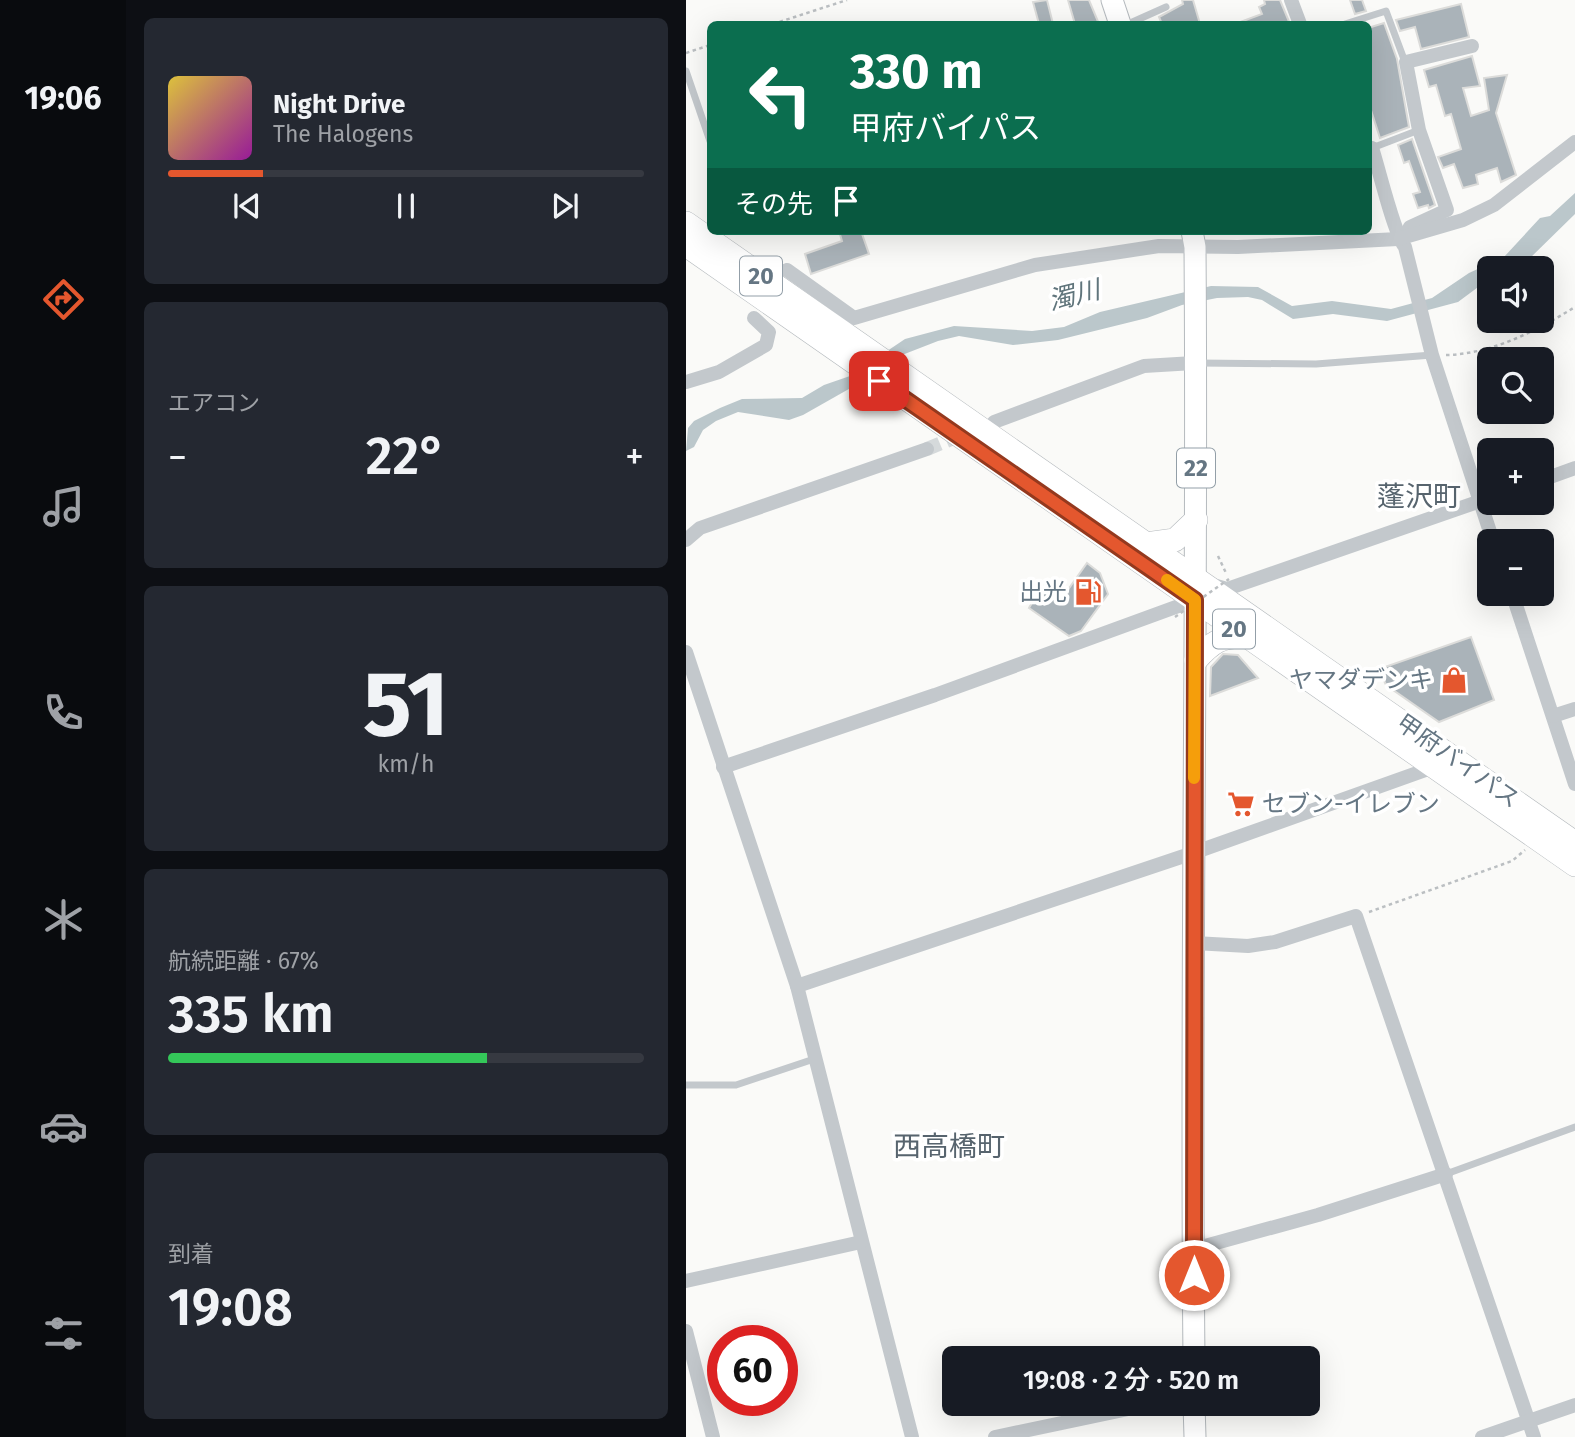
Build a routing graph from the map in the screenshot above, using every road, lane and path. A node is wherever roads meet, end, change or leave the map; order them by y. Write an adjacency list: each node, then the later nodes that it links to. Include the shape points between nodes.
1 (847, 0): 5 (path)
2 (1112, 0): 6 (main road)
3 (1291, 0): 8 (street)
4 (1166, 7): 7 (lane)
5 (782, 21)
6 (1119, 21)
7 (1135, 21)
8 (1299, 21)
9 (1354, 21): 13 (lane, via 1386,11)
10 (707, 46): 12 (path)
11 (1472, 46): 13 (street)
12 (686, 53)
13 (1406, 62): 15 (street)
14 (686, 71): 16 (lane)
15 (1419, 130): 18 (lane); 21 (street, via 1447,210 1410,228)
16 (707, 132)
17 (1575, 142): 21 (street, via 1493,205)
18 (1372, 146)
19 (1372, 153): 21 (street)
20 (686, 223): 38 (highway, 甲府バイパス / 20)
21 (1403, 241): 22 (street); 27 (street)
22 (1194, 244): 24 (street, via 1035,265 854,318); 28 (main road, 22)
23 (686, 245): 40 (highway, 甲府バイパス / 20, via 923,412)
24 (787, 270)
25 (1575, 307): 27 (path, via 1504,343 1466,354)
26 (754, 318): 29 (street, via 769,332 766,345 719,372)
27 (1431, 350): 28 (lane, via 1317,363); 34 (street)
28 (1195, 360): 30 (street, via 1144,366); 36 (main road, 22)
29 (686, 382)
30 (994, 422)
31 (927, 449): 37 (street, via 700,528)
32 (1575, 468): 33 (street)
33 (1554, 476)
34 (1477, 479)
35 (1477, 501): 40 (street, via 1227,589)
36 (1196, 520): 38 (highway, via 1175,540); 40 (main road, 22)
37 (686, 540)
38 (1146, 544): 40 (highway, 甲府バイパス / 20)
39 (1218, 556): 42 (path, bridge, via 1229,579)
40 (1195, 589): 43 (highway, 甲府バイパス / 20); 45 (main road, 22); 48 (street, via 935,695); 51 (highway, 甲府バイパス / 20)
41 (1516, 606): 47 (street)
42 (1175, 617)
43 (1245, 637): 45 (highway, via 1228,635); 49 (highway, 甲府バイパス / 20)
44 (686, 652): 48 (street)
45 (1196, 660): 52 (main road, 22)
46 (1575, 709): 47 (street)
47 (1553, 716): 50 (street)
48 (723, 767): 55 (street)
49 (1434, 768): 51 (highway, 甲府バイパス / 20); 52 (street)
50 (1575, 784)
51 (1564, 845): 53 (path)
52 (1193, 853): 54 (main road, 22); 55 (street)
53 (1356, 916): 54 (street, via 1275,942 1248,946); 59 (street)
54 (1195, 943): 61 (main road, 22)
55 (797, 986): 56 (street)
56 (817, 1058): 57 (lane, via 736,1085); 60 (street)
57 (686, 1085)
58 (1575, 1127): 59 (lane)
59 (1446, 1174): 61 (street); 68 (street)
60 (861, 1242): 62 (street); 70 (street)
61 (1194, 1249): 64 (main road, 22)
62 (686, 1282)
63 (686, 1331): 69 (street)
64 (1194, 1346)
65 (1575, 1405): 68 (street)
66 (1095, 1416): 71 (street)
67 (1194, 1416): 72 (main road)
68 (1528, 1421): 73 (street); 74 (street)
69 (713, 1437)
70 (912, 1437)
71 (995, 1437)
72 (1195, 1437)
73 (1482, 1437)
74 (1534, 1437)

